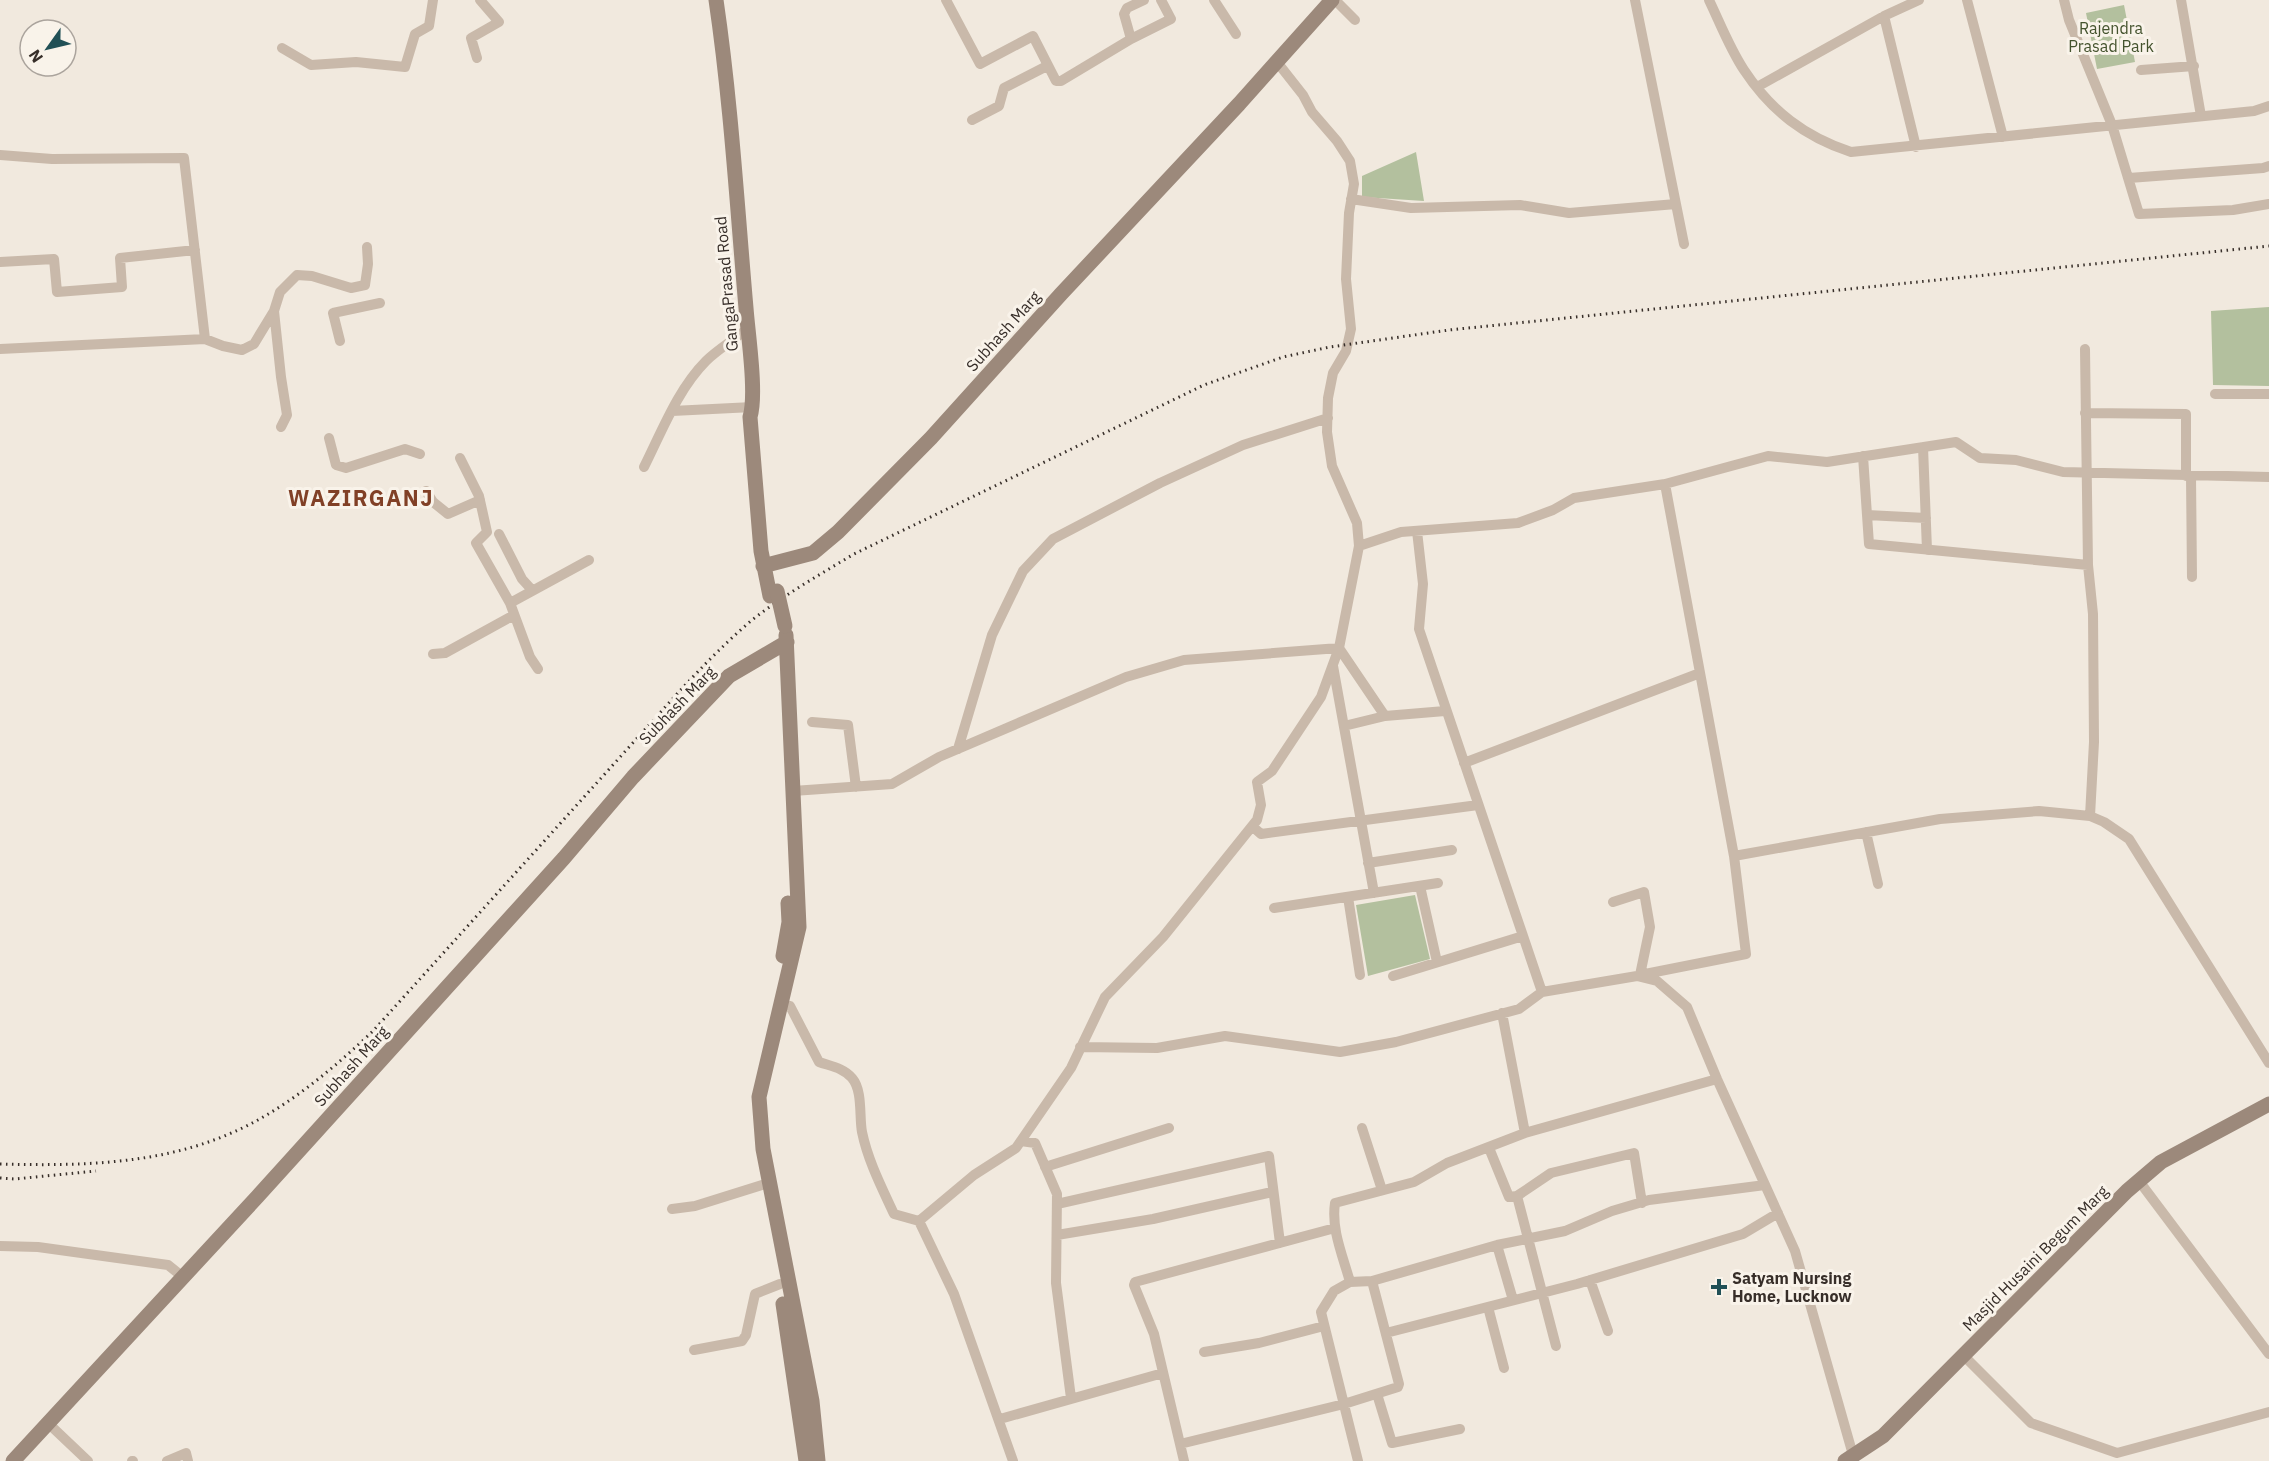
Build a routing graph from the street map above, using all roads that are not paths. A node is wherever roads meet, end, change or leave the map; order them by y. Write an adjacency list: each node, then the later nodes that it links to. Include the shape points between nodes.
1 (434, 0): 19 (street, via 429,27 415,34 405,67 356,62 310,65)
2 (480, 0): 20 (street, via 499,22 471,39)
3 (716, 0): 46 (street, GangaPrasad Road, via 725,63)
4 (946, 0): 22 (street, via 980,64 1033,36)
5 (1144, 0): 18 (street, via 1127,8 1124,14)
6 (1161, 0): 18 (street, via 1170,19)
7 (1214, 0): 17 (street)
8 (1334, 0): 16 (street); 21 (street, Subhash Marg)
9 (1635, 0): 36 (street)
10 (1709, 0): 25 (street, via 1743,70)
11 (1919, 0): 15 (street)
12 (1967, 0): 30 (street)
13 (2064, 0): 29 (street, via 2068,20)
14 (2181, 0): 23 (street)
15 (1884, 16): 25 (street); 31 (street)
16 (1355, 20)
17 (1236, 34)
18 (1131, 39): 22 (street, via 1061,81 1056,81)
19 (282, 48)
20 (477, 58)
21 (1277, 62): 35 (street, via 1350,160 1354,184); 77 (street, Subhash Marg, via 931,438 838,532 813,553)
22 (1047, 66): 28 (street, via 1004,88 999,106)
23 (2194, 66): 24 (street); 27 (street)
24 (2141, 70)
25 (1757, 87): 31 (street, via 1788,121 1824,143 1851,152)
26 (2269, 106): 27 (street)
27 (2201, 116): 29 (street)
28 (972, 120)
29 (2112, 125): 30 (street); 34 (street)
30 (2003, 137): 31 (street)
31 (1916, 147)
32 (0, 155): 40 (street, via 52,159 184,158)
33 (2269, 166): 34 (street)
34 (2128, 178): 37 (street, via 2139,214 2233,210)
35 (1351, 199): 36 (street, via 1411,208 1520,205 1569,213); 56 (street, via 1346,279 1351,329 1346,351 1333,373)
36 (1676, 204): 38 (street)
37 (2269, 204)
38 (1684, 244)
39 (367, 247): 42 (street, via 366,285)
40 (195, 250): 41 (street, via 120,258 122,287 57,292 54,259); 47 (street)
41 (0, 262)
42 (351, 288): 44 (street, via 297,275 280,292); 45 (street)
43 (380, 303): 45 (street)
44 (274, 310): 47 (street, via 254,344 242,350); 57 (street, via 287,415)
45 (350, 310): 48 (street, via 333,313)
46 (747, 329): 53 (street, GangaPrasad Road); 54 (street, via 706,361)
47 (205, 339): 49 (street)
48 (340, 341)
49 (0, 349)
50 (2085, 349): 55 (street)
51 (2215, 394): 52 (street)
52 (2269, 394)
53 (753, 407): 54 (street); 77 (street, GangaPrasad Road, via 750,417)
54 (672, 411): 63 (street)
55 (2085, 413): 64 (street); 65 (street, via 2186,414)
56 (1328, 418): 74 (street, via 1332,466 1357,523); 93 (street, via 1243,445 1053,539 1023,571 992,635)
57 (281, 428)
58 (329, 438): 60 (street, via 336,465 346,468 405,449)
59 (1923, 447): 61 (street); 64 (street, via 1956,442 1980,458 2016,460 2063,472); 71 (street)
60 (420, 454)
61 (1863, 456): 67 (street, via 1827,462 1768,456); 70 (street)
62 (460, 458): 69 (street)
63 (645, 467)
64 (2086, 473): 65 (street); 78 (street)
65 (2189, 476): 66 (street); 79 (street)
66 (2269, 477)
67 (1665, 484): 72 (street, via 1574,498 1518,523); 88 (street)
68 (426, 491): 69 (street, via 448,514)
69 (480, 500): 81 (street, via 487,532 476,543)
70 (1867, 515): 71 (street); 75 (street, via 1869,544)
71 (1926, 518): 75 (street)
72 (1417, 531): 74 (street, via 1401,532); 89 (street, via 1423,584 1419,629)
73 (499, 534): 80 (street, via 522,579)
74 (1359, 546): 84 (street)
75 (1928, 550): 78 (street)
76 (589, 560): 80 (street)
77 (767, 565): 83 (street)
78 (2088, 566): 98 (street, via 2094,626)
79 (2192, 577)
80 (532, 590): 81 (street)
81 (510, 603): 82 (street)
82 (514, 615): 85 (street, via 445,653); 87 (street)
83 (782, 645): 96 (street); 131 (street, via 789,922 776,997 751,1093 751,1130); 147 (street, Subhash Marg, via 729,676 633,777 564,858)
84 (1338, 648): 86 (street); 90 (street); 93 (street, via 1184,660 1126,677)
85 (433, 654)
86 (1333, 664): 92 (street); 100 (street, via 1321,697 1294,740 1272,771 1257,782 1261,805)
87 (538, 669)
88 (1700, 673): 94 (street); 103 (street)
89 (1446, 711): 90 (street); 94 (street)
90 (1385, 716): 92 (street)
91 (812, 722): 95 (street, via 848,725)
92 (1344, 726): 99 (street)
93 (957, 749): 95 (street, via 892,784)
94 (1464, 763): 97 (street)
95 (856, 786): 96 (street)
96 (793, 791): 118 (street, via 799,927)
97 (1478, 805): 99 (street); 112 (street)
98 (2090, 816): 101 (street, via 2039,811 1940,819); 121 (street, via 2129,839)
99 (1360, 820): 100 (street, via 1261,834); 104 (street)
100 (1252, 826): 120 (street, via 1163,937 1105,998)
101 (1866, 832): 103 (street); 106 (street)
102 (1452, 850): 104 (street)
103 (1734, 856): 115 (street, via 1746,954)
104 (1368, 863): 108 (street)
105 (1438, 883): 107 (street)
106 (1878, 884)
107 (1420, 886): 108 (street); 113 (street)
108 (1374, 893): 109 (street)
109 (1348, 897): 111 (street); 114 (street)
110 (1613, 902): 115 (street, via 1644,892 1650,927)
111 (1274, 908)
112 (1523, 936): 113 (street); 117 (street)
113 (1437, 962): 116 (street)
114 (1360, 975)
115 (1638, 975): 117 (street); 122 (street, via 1658,981 1686,1007)
116 (1393, 976)
117 (1542, 992): 119 (street, via 1519,1009)
118 (781, 1005): 140 (street, via 790,1006 819,1062 840,1068 853,1078 862,1132 894,1215); 181 (street, via 759,1097 763,1149 812,1401)
119 (1502, 1013): 120 (street, via 1396,1042 1340,1052 1225,1036 1157,1048); 126 (street)
120 (1080, 1047): 127 (street, via 1071,1068)
121 (2269, 1063)
122 (1717, 1079): 126 (street); 132 (street)
123 (2269, 1104): 130 (street, Masjid Husaini Begum Marg, via 2161,1162)
124 (1169, 1128): 129 (street)
125 (1362, 1128): 133 (street)
126 (1525, 1133): 128 (street)
127 (1021, 1141): 129 (street, via 1035,1143); 140 (street)
128 (1489, 1148): 133 (street, via 1447,1163 1414,1182); 135 (street, via 1509,1197)
129 (1045, 1167): 137 (street, via 1057,1194)
130 (2139, 1181): 161 (street); 162 (street, Masjid Husaini Begum Marg)
131 (762, 1185): 138 (street, via 695,1206); 151 (street)
132 (1765, 1185): 136 (street); 139 (street)
133 (1382, 1190): 141 (street, via 1335,1203)
134 (1272, 1192): 137 (street, via 1269,1156); 142 (street, via 1153,1219); 144 (street)
135 (1517, 1196): 136 (street, via 1551,1173 1634,1153); 143 (street)
136 (1642, 1203): 143 (street, via 1612,1211 1565,1232)
137 (1057, 1204): 142 (street)
138 (672, 1209)
139 (1778, 1213): 148 (street, via 1743,1233); 174 (street, via 1795,1251)
140 (919, 1221): 169 (street, via 954,1294)
141 (1335, 1228): 144 (street); 150 (street)
142 (1057, 1235): 166 (street, via 1056,1283)
143 (1527, 1238): 145 (street); 152 (street)
144 (1280, 1243): 164 (street, via 1135,1282)
145 (1497, 1245): 149 (street); 153 (street)
146 (0, 1246): 147 (street, via 38,1247 168,1265)
147 (183, 1276): 170 (street, Subhash Marg)
148 (1590, 1280): 152 (street); 156 (street)
149 (1372, 1281): 150 (street); 157 (street)
150 (1350, 1282): 155 (street, via 1334,1291 1321,1312)
151 (780, 1284): 159 (street, via 755,1294 742,1341); 180 (street)
152 (1542, 1293): 153 (street); 158 (street)
153 (1514, 1300): 154 (street)
154 (1488, 1307): 157 (street); 163 (street)
155 (1324, 1326): 160 (street); 167 (street)
156 (1608, 1331)
157 (1386, 1333): 165 (street, via 1399,1384)
158 (1556, 1346)
159 (694, 1350)
160 (1204, 1352)
161 (2269, 1354)
162 (1964, 1356): 173 (street, via 2031,1423); 174 (street, Masjid Husaini Begum Marg, via 1883,1436)
163 (1504, 1368)
164 (1163, 1372): 166 (street); 172 (street)
165 (1377, 1394): 167 (street); 171 (street, via 1392,1443)
166 (1071, 1398): 169 (street)
167 (1344, 1404): 172 (street); 175 (street)
168 (2269, 1412): 173 (street)
169 (1000, 1419): 182 (street)
170 (48, 1423): 176 (street, Subhash Marg); 177 (street)
171 (1460, 1429)
172 (1180, 1444): 183 (street)
173 (2118, 1457)
174 (1849, 1458)
175 (1355, 1460)
176 (13, 1461)
177 (88, 1461)
178 (167, 1461): 179 (street, via 186,1453)
179 (188, 1461)
180 (806, 1461)
181 (818, 1461)
182 (1014, 1461)
183 (1184, 1461)

